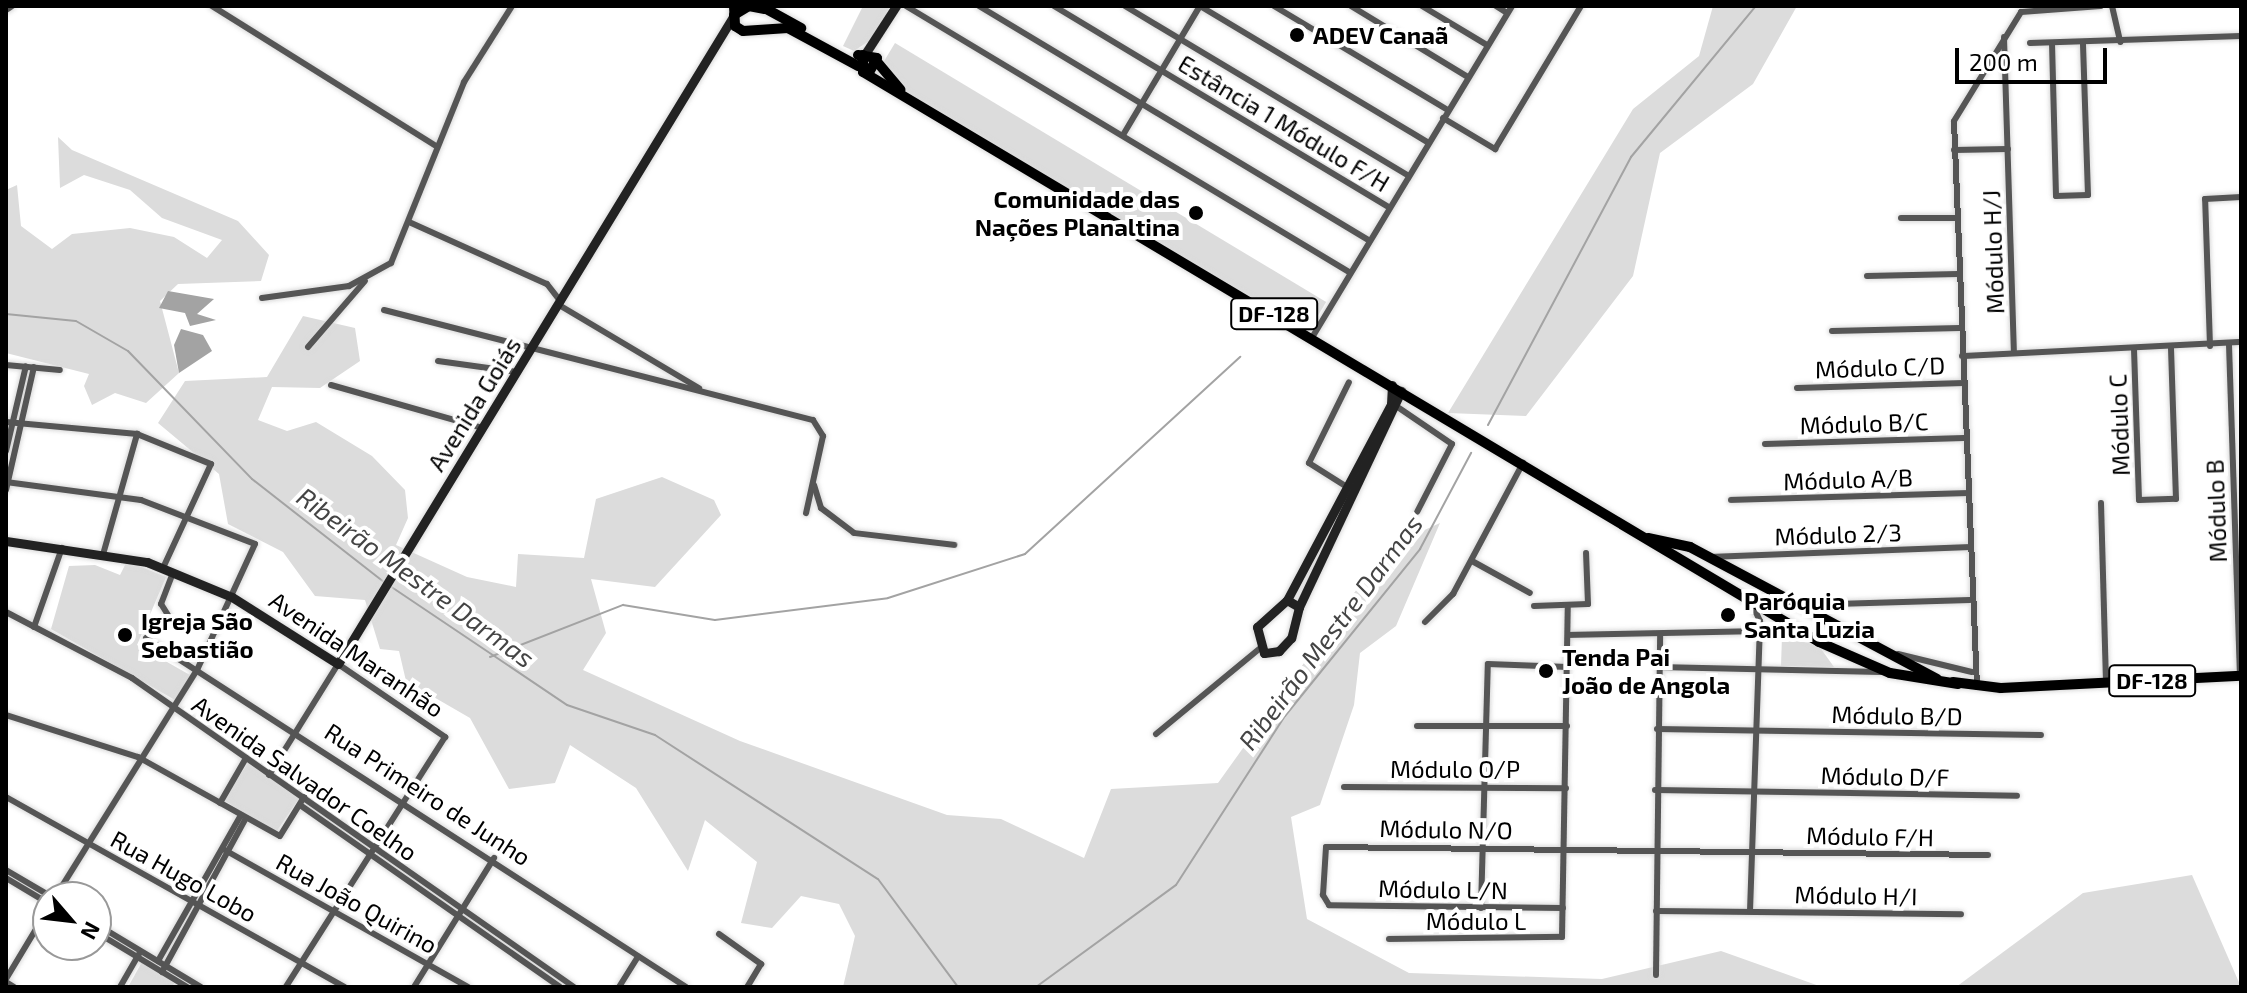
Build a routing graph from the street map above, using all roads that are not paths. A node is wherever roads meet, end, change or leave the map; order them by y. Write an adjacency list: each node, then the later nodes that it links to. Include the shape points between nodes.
1 (12, 6): 19 (street)
2 (212, 6): 46 (street)
3 (512, 6): 46 (street, via 464,82)
4 (896, 6): 24 (street)
5 (906, 6): 44 (street)
6 (979, 6): 41 (street)
7 (1054, 6): 37 (street, Estância 1 Módulo F/H)
8 (1125, 6): 27 (street)
9 (1200, 6): 27 (street); 45 (street)
10 (1274, 6): 42 (street)
11 (1351, 6): 39 (street)
12 (1422, 6): 32 (street)
13 (1496, 6): 21 (street)
14 (1581, 6): 43 (street, via 1495,149)
15 (2101, 6): 17 (street)
16 (2112, 6): 29 (street)
17 (2028, 8): 25 (street)
18 (767, 9): 20 (main road); 22 (main road); 34 (main road)
19 (6, 10)
20 (734, 10): 23 (main road); 33 (street, Avenida Goiás)
21 (1510, 10): 32 (street)
22 (767, 26): 23 (main road, DF-128); 36 (main road, DF-128, via 800,33)
23 (743, 31): 33 (street, Avenida Goiás)
24 (884, 33): 34 (street); 35 (street)
25 (2004, 34): 47 (street, Módulo H/J); 48 (street, via 1954,121)
26 (2241, 36): 29 (street)
27 (1180, 39): 37 (street); 49 (street)
28 (2083, 42): 29 (street); 31 (street); 31 (street, via 2088,195 2056,196)
29 (2120, 42)
30 (2030, 43): 31 (street)
31 (2052, 43)
32 (1487, 45): 39 (street)
33 (713, 53): 63 (street, Avenida Goiás)
34 (864, 54): 35 (main road); 36 (main road)
35 (877, 61): 38 (main road); 40 (main road, DF-128 / DF-128)
36 (858, 66): 38 (main road, DF-128)
37 (1161, 70): 41 (street); 51 (street, Estância 1 Módulo F/H)
38 (868, 74): 40 (main road, DF-128 / DF-128)
39 (1468, 77): 42 (street)
40 (902, 92): 67 (main road, DF-128 / DF-128)
41 (1142, 104): 44 (street); 55 (street)
42 (1448, 110): 43 (street)
43 (1443, 118): 45 (street)
44 (1123, 135): 56 (street)
45 (1427, 142): 49 (street)
46 (436, 146): 54 (street)
47 (2008, 149): 48 (street); 75 (street, Módulo H/J)
48 (1954, 150): 53 (street)
49 (1407, 175): 51 (street)
50 (2241, 197): 70 (street, via 2205,199)
51 (1388, 207): 55 (street)
52 (1901, 218): 53 (street)
53 (1956, 218): 57 (street)
54 (409, 222): 59 (street, via 391,263); 63 (street, via 547,284)
55 (1368, 240): 56 (street)
56 (1349, 272): 67 (street)
57 (1958, 274): 58 (street); 65 (street)
58 (1867, 276)
59 (365, 281): 60 (street); 62 (street)
60 (349, 286): 61 (street); 62 (street)
61 (262, 298)
62 (353, 298): 71 (street)
63 (560, 304): 73 (street, Avenida Goiás); 87 (street)
64 (384, 310): 73 (street)
65 (1960, 328): 66 (street); 76 (street)
66 (1832, 331)
67 (1313, 336): 85 (main road, DF-128 / DF-128)
68 (2241, 342): 69 (street)
69 (2229, 345): 70 (street); 152 (street, Módulo B)
70 (2210, 346): 72 (street)
71 (308, 347)
72 (2171, 347): 74 (street); 74 (street, Módulo C, via 2176,499 2139,500)
73 (532, 348): 81 (street, Avenida Goiás); 87 (street)
74 (2134, 349): 75 (street)
75 (2014, 353): 76 (street)
76 (1962, 356): 83 (street)
77 (438, 361): 81 (street)
78 (6, 365): 79 (street)
79 (30, 367): 80 (street); 89 (street); 90 (street)
80 (60, 370)
81 (517, 372): 91 (street, Avenida Goiás)
82 (1349, 382): 100 (street, via 1309,463)
83 (1964, 383): 86 (street, Módulo C/D); 94 (street)
84 (331, 385): 91 (street)
85 (1396, 388): 88 (street); 92 (street); 97 (main road, DF-128 / DF-128)
86 (1797, 388)
87 (702, 390): 99 (street, via 813,420 823,436)
88 (1399, 408): 92 (street); 105 (street, via 1452,444)
89 (9, 422): 90 (street); 96 (street)
90 (22, 423): 93 (street); 98 (street)
91 (483, 428): 144 (street, Avenida Goiás)
92 (1384, 428): 100 (street)
93 (137, 434): 102 (street); 107 (street, via 211,464)
94 (1964, 438): 95 (street, Módulo B/C); 101 (street)
95 (1765, 444)
96 (6, 451)
97 (1523, 463): 108 (main road, DF-128 / DF-128); 117 (street)
98 (7, 485): 102 (street)
99 (814, 485): 106 (street); 111 (street, via 821,508 854,533)
100 (1352, 490): 110 (street)
101 (1966, 493): 103 (street, Módulo A/B); 113 (street)
102 (119, 497): 107 (street); 114 (street)
103 (1731, 500)
104 (2101, 503): 154 (street)
105 (1417, 512)
106 (806, 513)
107 (189, 517): 118 (street); 122 (street, via 255,544)
108 (1646, 538): 116 (main road, DF-128 / DF-128); 119 (main road, DF-128 / DF-128)
109 (6, 541): 112 (street, Avenida Maranhão)
110 (1326, 542): 123 (street); 129 (street)
111 (954, 545)
112 (63, 546): 114 (street, Avenida Maranhão); 135 (street)
113 (1968, 547): 116 (street, Módulo 2/3); 124 (street)
114 (104, 551): 118 (street, Avenida Maranhão)
115 (1586, 553): 126 (street, via 1588,604)
116 (1709, 557): 119 (main road, via 1700,560); 127 (main road, DF-128 / DF-128)
117 (1472, 561): 121 (street); 134 (street)
118 (163, 568): 120 (street, Avenida Maranhão)
119 (1700, 571): 125 (main road, DF-128 / DF-128)
120 (173, 573): 122 (street, Avenida Maranhão); 131 (street, via 161,604)
121 (1530, 593)
122 (232, 597): 144 (street, Avenida Maranhão); 149 (street)
123 (1287, 600): 129 (street); 142 (street, via 1265,614)
124 (1970, 600): 127 (street); 151 (street)
125 (1751, 602): 132 (main road, DF-128 / DF-128); 133 (street)
126 (1568, 605): 128 (street); 138 (street)
127 (1795, 605): 137 (main road, DF-128 / DF-128)
128 (1534, 606)
129 (1299, 607): 142 (street, via 1285,647)
130 (6, 612): 135 (street, Avenida Salvador Coelho)
131 (168, 615)
132 (1775, 616): 133 (street); 143 (main road, DF-128 / DF-128)
133 (1760, 621): 136 (street)
134 (1425, 622)
135 (34, 627): 160 (street, Avenida Salvador Coelho)
136 (1759, 631): 139 (street); 147 (street)
137 (1845, 633): 141 (main road, DF-128 / DF-128); 143 (main road, via 1850,646)
138 (1568, 635): 139 (street); 145 (street)
139 (1660, 635): 146 (street)
140 (146, 638): 149 (street, Rua Primeiro de Junho)
141 (1871, 647): 151 (street); 156 (main road, DF-128 / DF-128)
142 (1259, 649): 168 (street)
143 (1835, 650): 148 (street); 150 (main road, DF-128 / DF-128)
144 (338, 664): 166 (street, Avenida Goiás); 181 (street, Avenida Maranhão, via 445,737)
145 (1568, 667): 163 (street, via 1488,664); 164 (street)
146 (1658, 667): 147 (street); 165 (street)
147 (1756, 669): 148 (street); 167 (street)
148 (1837, 669): 150 (street)
149 (197, 670): 160 (street); 166 (street, Rua Primeiro de Junho)
150 (1888, 672): 156 (main road, DF-128 / DF-128)
151 (1972, 672): 159 (street)
152 (2241, 676): 153 (main road, DF-128 / DF-128); 155 (main road)
153 (2212, 681): 155 (main road, DF-128 / DF-128); 157 (main road, DF-128 / DF-128)
154 (2106, 682): 157 (main road, DF-128 / DF-128); 158 (main road, DF-128 / DF-128)
155 (2236, 683)
156 (1958, 684): 159 (main road, DF-128 / DF-128)
157 (2144, 684): 158 (main road, DF-128 / DF-128)
158 (2064, 686): 159 (main road, DF-128 / DF-128)
159 (1977, 687)
160 (173, 707): 170 (street); 171 (street, Avenida Salvador Coelho)
161 (6, 715): 170 (street)
162 (1417, 726): 163 (street)
163 (1485, 726): 164 (street); 174 (street)
164 (1567, 726): 175 (street)
165 (1657, 729): 167 (street); 176 (street)
166 (297, 730): 172 (street, Avenida Goiás); 181 (street, Rua Primeiro de Junho)
167 (1754, 731): 169 (street, Módulo B/D); 177 (street)
168 (1156, 734)
169 (2041, 735)
170 (138, 757): 182 (street); 185 (street)
171 (246, 758): 172 (street, Avenida Salvador Coelho); 182 (street)
172 (269, 775): 180 (street, Avenida Salvador Coelho)
173 (1344, 787): 174 (street, Módulo O/P)
174 (1484, 787): 175 (street, Módulo O/P); 186 (street)
175 (1566, 788): 187 (street)
176 (1655, 790): 177 (street, Módulo D/F); 189 (street)
177 (1752, 791): 178 (street, Módulo D/F); 191 (street)
178 (2017, 796)
179 (6, 797): 185 (street, Rua Hugo Lobo)
180 (304, 797): 183 (street); 190 (street, Avenida Salvador Coelho)
181 (406, 800): 190 (street); 193 (street, Rua Primeiro de Junho)
182 (220, 803): 184 (street)
183 (300, 805): 184 (street, via 280,836); 190 (street, Avenida Salvador Coelho)
184 (243, 817): 188 (street)
185 (87, 842): 196 (street); 200 (street, Rua Hugo Lobo)
186 (1482, 848): 187 (street, Módulo N/O); 199 (street, Módulo N/O, via 1326,847); 201 (street)
187 (1565, 849): 189 (street, Módulo N/O); 202 (street)
188 (225, 850): 200 (street); 203 (street, Rua João Quirino)
189 (1654, 850): 191 (street, Módulo F/H); 204 (street)
190 (372, 852): 203 (street); 206 (street, Avenida Salvador Coelho)
191 (1751, 852): 192 (street, Módulo F/H); 205 (street)
192 (1988, 855)
193 (494, 858): 206 (street); 214 (street, Rua Primeiro de Junho)
194 (6, 870): 197 (street)
195 (6, 878): 198 (street)
196 (63, 881)
197 (32, 885)
198 (32, 895)
199 (1324, 902): 201 (street, Módulo L/N)
200 (196, 903): 215 (street); 216 (street, Rua Hugo Lobo); 218 (street)
201 (1481, 908): 202 (street, Módulo L/N)
202 (1563, 908): 211 (street, Módulo L, via 1562,937)
203 (334, 911): 216 (street); 217 (street, Rua João Quirino)
204 (1656, 911): 205 (street, Módulo H/I); 219 (street)
205 (1750, 911): 207 (street, Módulo H/I)
206 (460, 912): 217 (street); 230 (street, Avenida Salvador Coelho); 231 (street, Avenida Salvador Coelho)
207 (1961, 914)
208 (32, 934): 220 (street)
209 (719, 934): 234 (street, via 761,964)
210 (112, 935): 213 (street)
211 (1389, 939)
212 (112, 940): 213 (street)
213 (139, 954): 215 (street); 218 (street); 223 (street)
214 (638, 956): 232 (street); 233 (street, Rua Primeiro de Junho)
215 (158, 961): 218 (street)
216 (301, 963): 226 (street); 227 (street, Rua Hugo Lobo)
217 (428, 964): 228 (street); 229 (street, Rua João Quirino)
218 (164, 969): 221 (street)
219 (1656, 975)
220 (6, 980): 222 (street)
221 (178, 981): 224 (street); 225 (street)
222 (14, 987)
223 (120, 987)
224 (187, 987)
225 (201, 987)
226 (286, 987)
227 (344, 987)
228 (414, 987)
229 (468, 987)
230 (560, 987)
231 (574, 987)
232 (619, 987)
233 (686, 987)
234 (747, 987)

